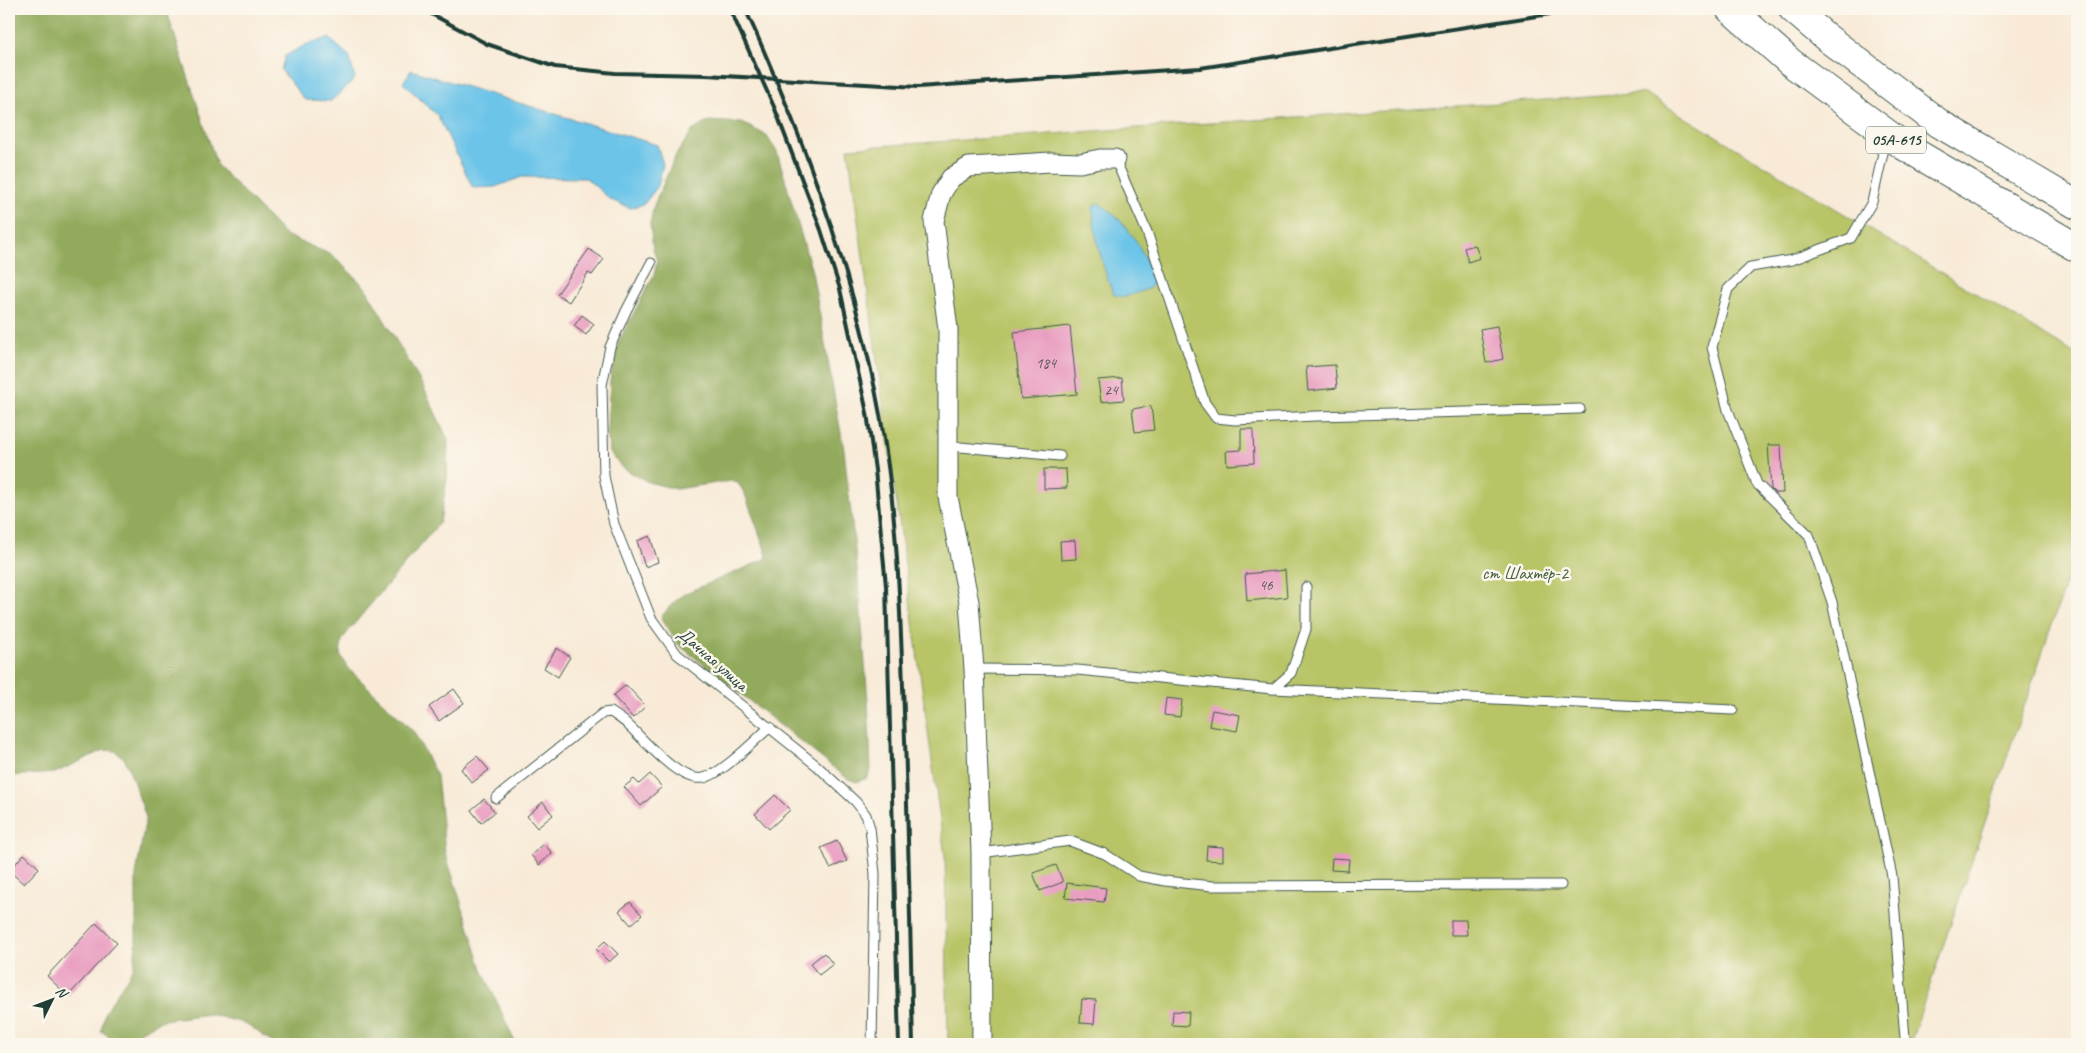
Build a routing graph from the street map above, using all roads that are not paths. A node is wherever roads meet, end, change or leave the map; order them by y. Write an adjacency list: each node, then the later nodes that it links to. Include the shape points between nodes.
1 (1730, 9): 3 (highway, 05А-615, via 1790,62)
2 (1793, 9): 5 (highway, 05А-615, via 1940,124)
3 (1852, 108): 6 (highway, 05А-615, via 1904,146); 21 (lane, via 1883,153 1872,202 1851,238 1792,260 1751,268 1728,290 1712,347 1728,410 1757,484 1809,535 1832,602 1892,876)
4 (1115, 160): 8 (lane, via 1147,232 1205,403 1216,418); 9 (street, via 969,167 951,178 941,194 934,221 948,329)
5 (2077, 205)
6 (2077, 248)
7 (651, 263): 15 (lane, Дачная улица, via 610,347 602,385 604,476 614,524 652,618 664,639 677,654)
8 (1580, 409)
9 (949, 446): 10 (lane); 12 (street, via 948,498 969,602)
10 (1060, 456)
11 (1306, 587): 13 (lane, via 1306,628 1297,656 1291,673)
12 (974, 670): 13 (lane, via 1077,670); 17 (street)
13 (1273, 689): 14 (lane)
14 (1733, 710)
15 (770, 727): 16 (lane, via 720,770 702,779 677,770 625,722 611,712 603,713); 19 (lane, Дачная улица, via 816,764 866,815 875,874)
16 (496, 798)
17 (981, 853): 18 (lane, via 1070,841 1105,854 1139,876 1212,886); 20 (street)
18 (1561, 885)
19 (872, 1044)
20 (982, 1044)
21 (1908, 1044)

